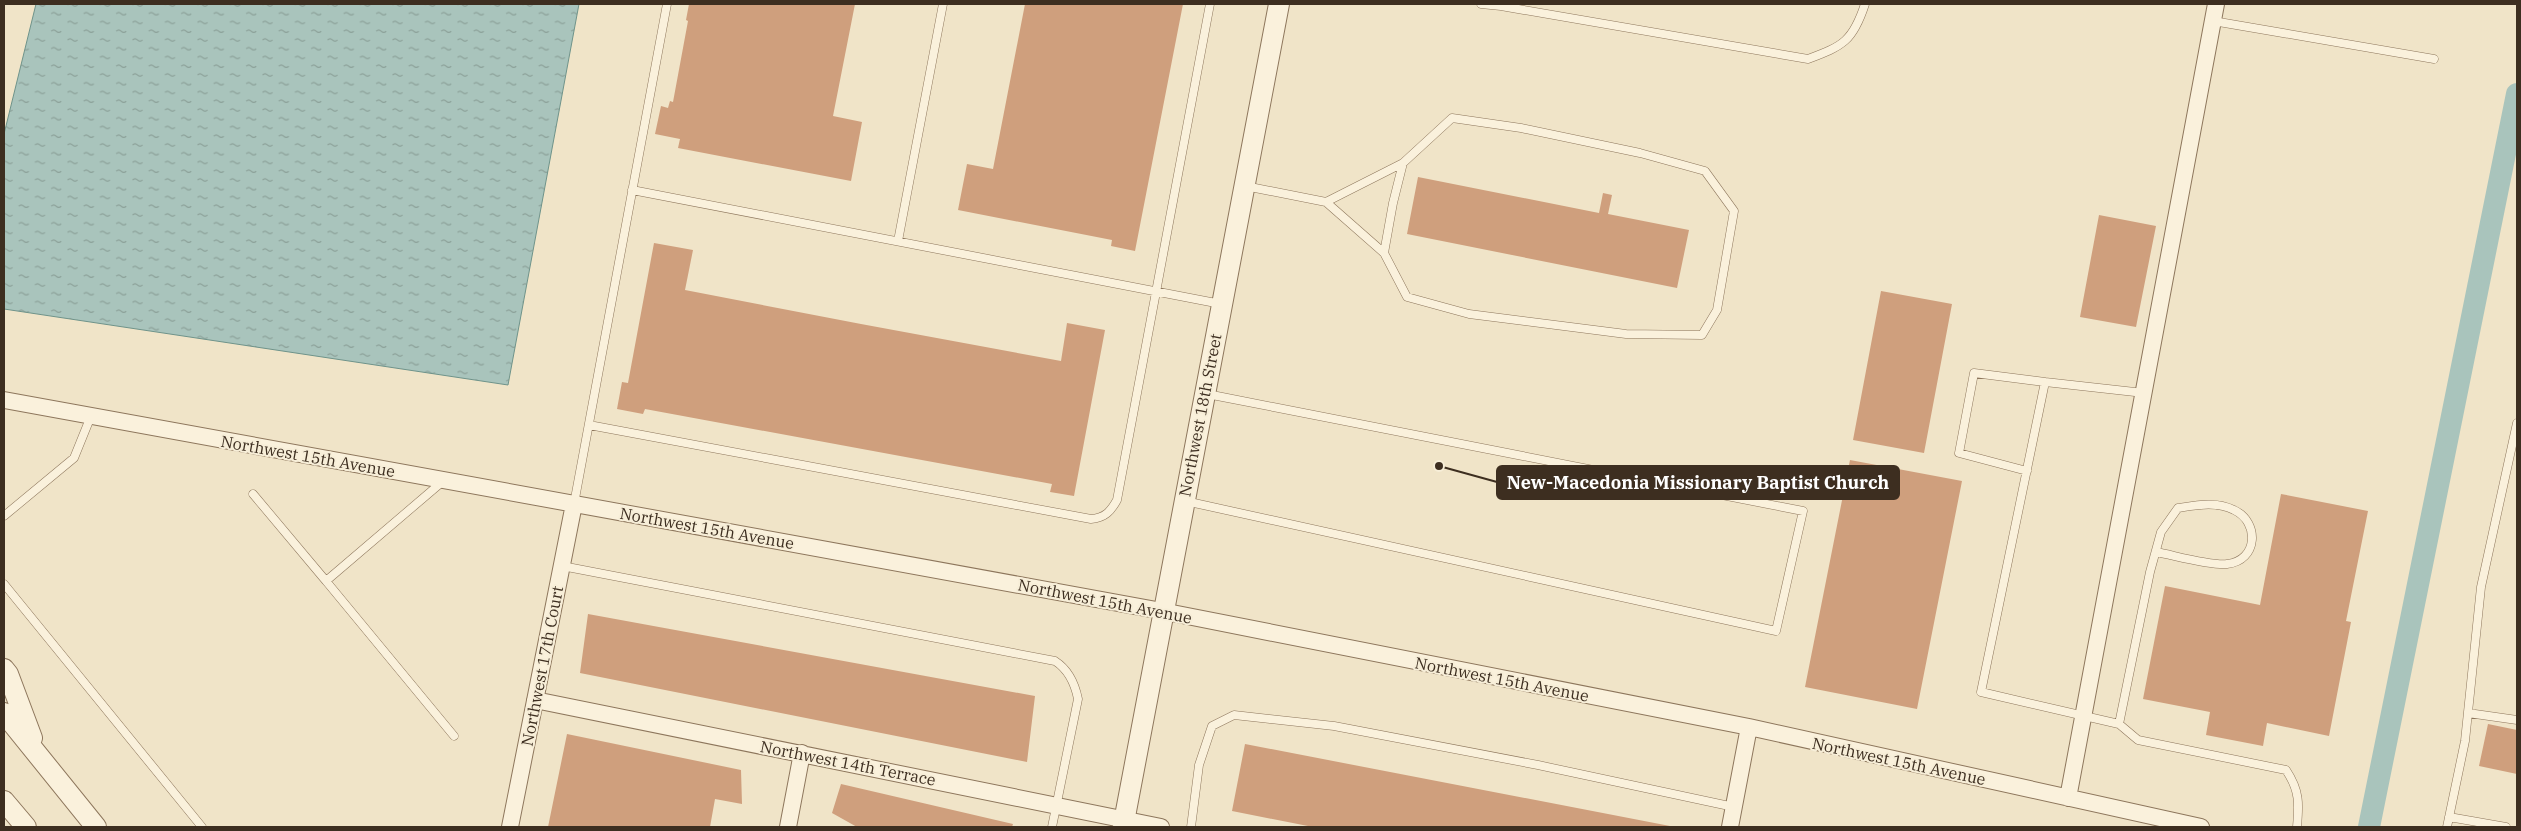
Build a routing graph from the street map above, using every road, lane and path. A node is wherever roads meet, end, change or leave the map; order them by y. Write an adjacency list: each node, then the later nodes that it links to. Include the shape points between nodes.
1 (667, 4): 13 (lane)
2 (943, 4): 15 (lane)
3 (1210, 4): 17 (lane)
4 (1279, 4): 12 (street, Northwest 18th Street)
5 (1481, 4): 8 (lane)
6 (1865, 4): 8 (lane, via 1858,27 1837,48 1808,59)
7 (2216, 4): 9 (street)
8 (1501, 5)
9 (2213, 20): 10 (lane); 21 (street)
10 (2434, 59)
11 (1404, 162): 14 (lane); 16 (lane); 16 (lane, via 1452,118 1521,128 1622,149 1705,171 1734,211 1717,310 1702,335 1626,334 1469,314 1407,296)
12 (1243, 186): 14 (lane); 18 (street, Northwest 18th Street)
13 (632, 190): 15 (lane); 25 (lane)
14 (1326, 202): 16 (lane)
15 (898, 241): 17 (lane)
16 (1384, 253)
17 (1156, 290): 18 (lane); 25 (lane, via 1118,500 1112,510 1096,518)
18 (1221, 304): 20 (street, Northwest 18th Street)
19 (2045, 382): 21 (lane); 26 (lane); 26 (lane, via 1974,373 1959,453)
20 (1204, 393): 29 (street, Northwest 18th Street); 29 (lane, via 1803,511 1776,632)
21 (2144, 393): 41 (street)
22 (4, 400): 23 (street, Northwest 15th Avenue)
23 (91, 416): 27 (street, Northwest 15th Avenue); 31 (lane, via 74,458)
24 (2517, 423): 40 (lane, via 2481,588)
25 (589, 424): 30 (lane)
26 (2027, 472): 41 (lane, via 1981,692)
27 (443, 480): 30 (street, Northwest 15th Avenue); 34 (lane)
28 (253, 494): 34 (lane)
29 (1184, 501): 36 (street, Northwest 18th Street)
30 (574, 504): 33 (street, Northwest 17th Court); 36 (street, Northwest 15th Avenue)
31 (4, 516)
32 (2156, 552): 32 (lane, via 2161,532 2178,508 2209,504 2233,509 2247,517 2253,533 2250,552 2244,558 2227,564); 43 (lane)
33 (562, 566): 38 (street, Northwest 17th Court); 50 (lane, via 1055,661 1062,665 1072,680 1078,699)
34 (326, 581): 45 (lane)
35 (4, 584): 56 (lane)
36 (1162, 611): 44 (street, Northwest 15th Avenue); 53 (street, Northwest 18th Street)
37 (4, 669): 47 (street)
38 (535, 700): 46 (street, Northwest 14th Terrace); 57 (street, Northwest 17th Court)
39 (4, 713): 47 (street)
40 (2468, 713): 42 (lane); 52 (lane)
41 (2083, 716): 43 (lane); 48 (street)
42 (2517, 720)
43 (2119, 724): 64 (lane, via 2138,740 2286,770 2296,785)
44 (1749, 727): 48 (street, Northwest 15th Avenue); 51 (street)
45 (454, 736)
46 (802, 753): 50 (street, Northwest 14th Terrace); 58 (street)
47 (38, 754): 55 (street)
48 (2068, 798): 63 (street, Northwest 15th Avenue)
49 (4, 801): 54 (street)
50 (1056, 806): 53 (street, Northwest 14th Terrace); 59 (lane)
51 (1734, 807): 61 (lane, via 1334,726 1234,714 1212,726 1199,765); 62 (street)
52 (2450, 816): 65 (lane); 66 (lane)
53 (1123, 824): 60 (street, Northwest 14th Terrace)
54 (26, 827)
55 (96, 827)
56 (202, 827)
57 (510, 827)
58 (788, 827)
59 (1052, 827)
60 (1161, 827)
61 (1191, 827)
62 (1730, 827)
63 (2201, 827)
64 (2297, 827)
65 (2447, 827)
66 (2506, 827)

